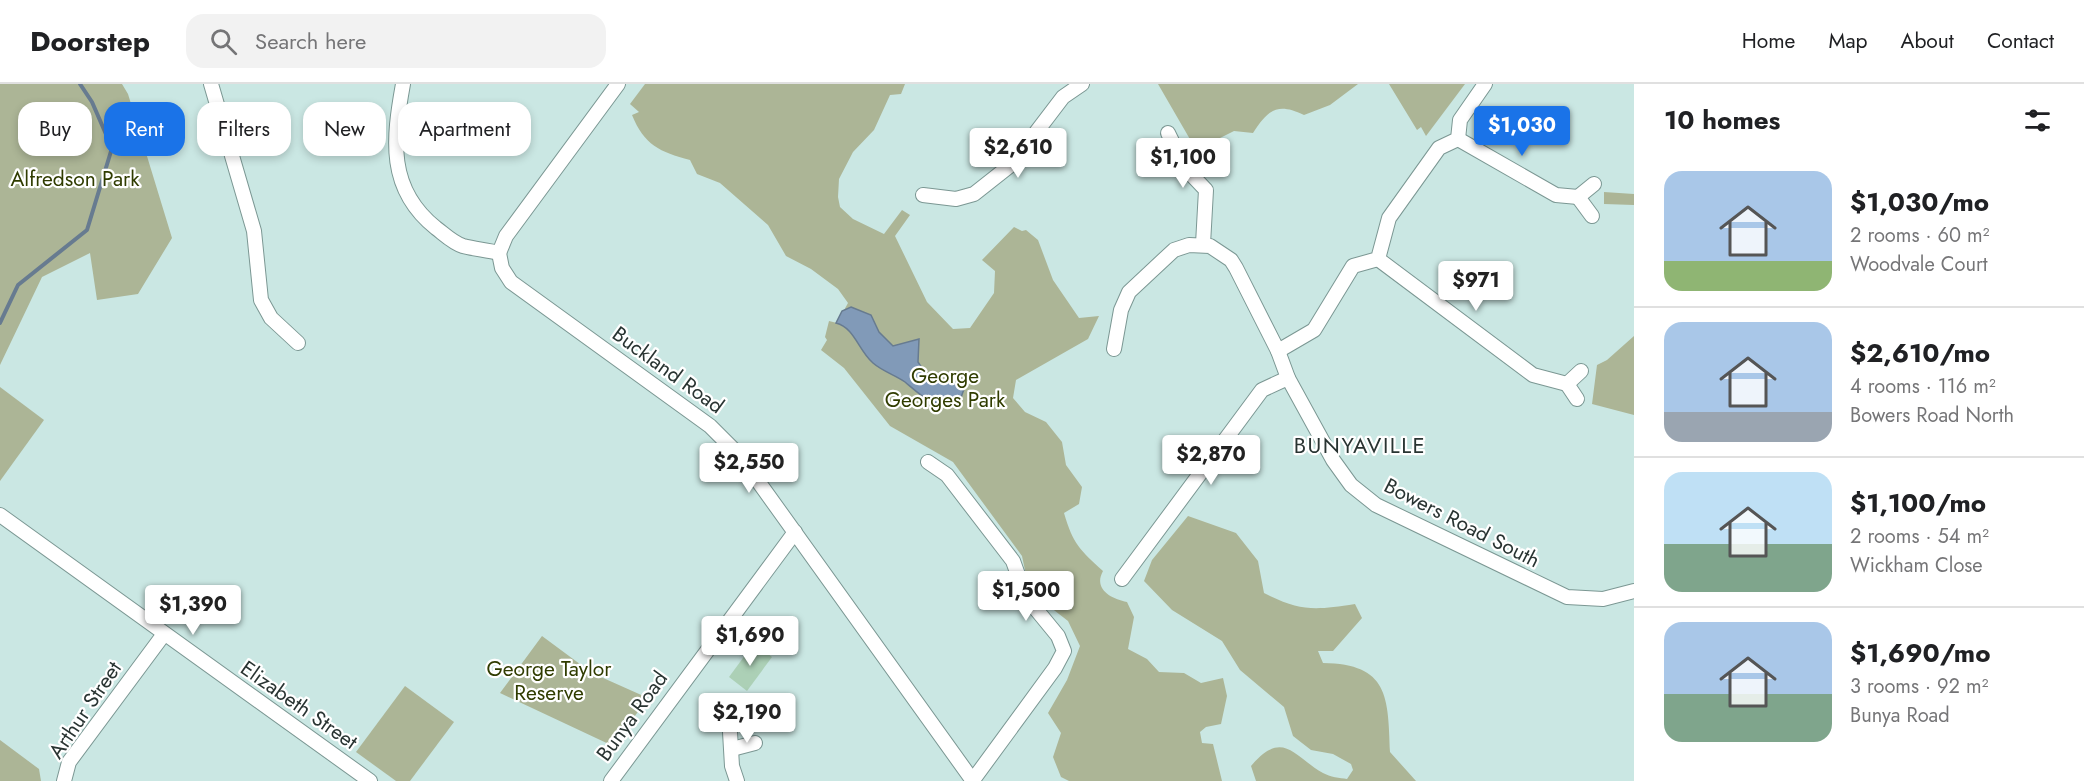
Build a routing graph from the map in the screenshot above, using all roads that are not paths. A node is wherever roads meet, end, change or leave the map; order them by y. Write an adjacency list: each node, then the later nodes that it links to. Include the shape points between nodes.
1 (211, 84): 15 (street, via 254,231 261,300 271,318)
2 (403, 84): 13 (street, via 394,146 406,192 419,214 448,237 461,245)
3 (618, 84): 13 (street, via 506,236)
4 (1082, 84): 9 (street, via 1063,97 1012,164 974,194 956,200)
5 (1485, 84): 7 (street, via 1460,120)
6 (1168, 134): 12 (street, via 1185,168 1206,190)
7 (1458, 139): 10 (street, via 1556,195); 14 (street, via 1439,148 1389,218)
8 (1594, 184): 10 (street)
9 (923, 195)
10 (1578, 197): 11 (street)
11 (1592, 216)
12 (1203, 244): 16 (street, via 1174,250 1130,292 1121,310); 17 (street, Bowers Road South, via 1231,260)
13 (499, 253): 24 (street, Buckland Road, via 511,282 710,426 741,456)
14 (1378, 259): 17 (street, via 1353,266 1314,330); 20 (street, via 1533,375)
15 (298, 343)
16 (1114, 349)
17 (1278, 351): 19 (street, Bowers Road South)
18 (1581, 371): 20 (street)
19 (1288, 378): 25 (street, via 1262,390); 26 (street, Bowers Road South, via 1341,473 1376,505 1567,597 1603,599)
20 (1567, 384): 21 (street)
21 (1577, 399)
22 (928, 462): 35 (street, via 947,476 1012,561 1026,597 1058,636 1064,651)
23 (0, 515): 27 (street, Elizabeth Street)
24 (795, 532): 33 (street, Bunya Road); 35 (street, Buckland Road)
25 (1122, 579)
26 (1634, 591)
27 (164, 634): 31 (street, Arthur Street, via 69,762); 32 (street, Elizabeth Street)
28 (729, 715): 30 (street)
29 (755, 743): 30 (street)
30 (732, 748): 34 (street)
31 (64, 781)
32 (370, 781)
33 (611, 781)
34 (737, 781)
35 (973, 781)

